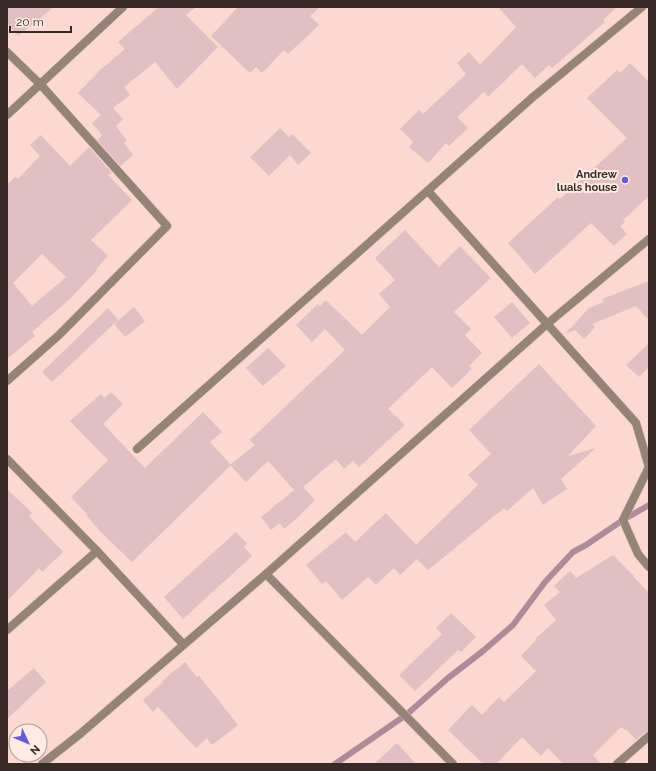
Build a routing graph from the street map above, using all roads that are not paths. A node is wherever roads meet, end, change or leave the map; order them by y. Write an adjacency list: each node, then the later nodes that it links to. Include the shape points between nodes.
1 (123, 7): 4 (street)
2 (642, 7): 6 (street, via 533,98)
3 (7, 52): 4 (street)
4 (41, 84): 5 (street); 9 (street, via 167,226 59,335)
5 (7, 115)
6 (428, 191): 8 (street); 10 (street)
7 (649, 239): 8 (street)
8 (547, 324): 12 (street, via 636,423); 15 (street)
9 (7, 381)
10 (137, 449)
11 (7, 460): 13 (street)
12 (649, 467): 14 (street, via 623,520 638,554)
13 (97, 551): 16 (street); 17 (street)
14 (649, 567)
15 (266, 574): 17 (street); 20 (street)
16 (7, 630)
17 (183, 644): 19 (street)
18 (649, 736): 21 (street)
19 (42, 764)
20 (453, 764)
21 (617, 764)

